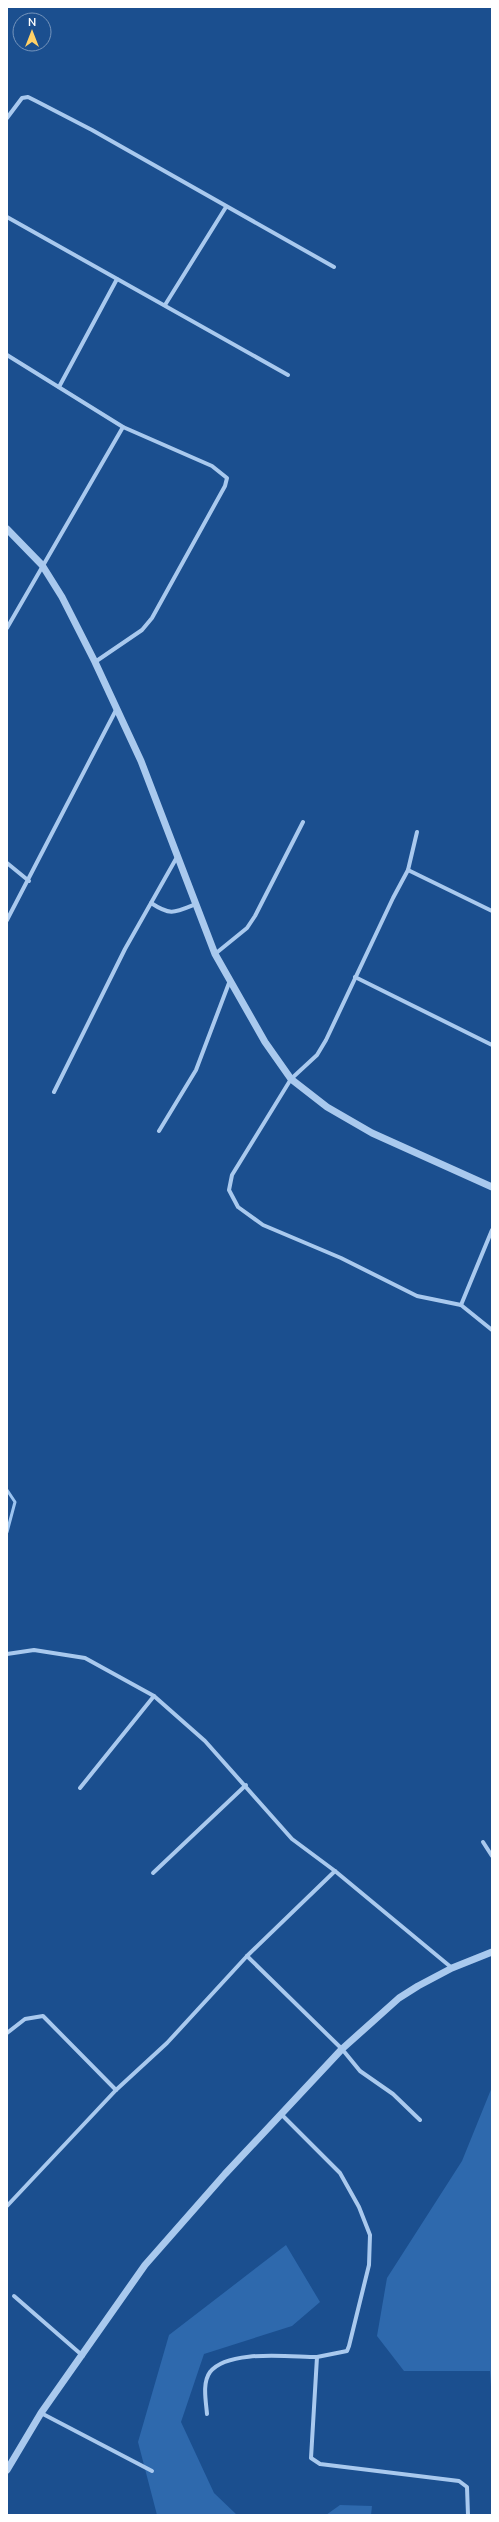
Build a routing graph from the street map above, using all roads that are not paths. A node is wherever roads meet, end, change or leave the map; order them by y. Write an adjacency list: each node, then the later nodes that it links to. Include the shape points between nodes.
1 (7, 118): 2 (street, via 22,98 28,97 92,130)
2 (226, 207): 4 (street); 6 (street)
3 (7, 217): 5 (street)
4 (334, 267)
5 (117, 279): 6 (street); 9 (street)
6 (166, 305): 8 (street)
7 (7, 355): 9 (street)
8 (288, 375)
9 (59, 387): 10 (street)
10 (123, 427): 12 (street); 14 (street, via 212,466 224,473 226,482 152,618 142,630)
11 (7, 529): 12 (street)
12 (42, 565): 13 (street); 14 (street, via 62,596)
13 (7, 628)
14 (95, 662): 15 (street)
15 (116, 710): 18 (street, via 141,761); 21 (street)
16 (303, 822): 26 (street, via 255,916 246,928)
17 (417, 832): 20 (street)
18 (178, 856): 22 (street); 23 (street)
19 (7, 863): 21 (street)
20 (408, 870): 24 (street); 27 (street)
21 (29, 881): 25 (street)
22 (151, 903): 23 (street, via 175,913); 31 (street)
23 (196, 904): 26 (street)
24 (492, 911)
25 (7, 920)
26 (215, 954): 28 (street)
27 (355, 978): 29 (street); 30 (street, via 317,1055)
28 (229, 983): 30 (street); 32 (street, via 196,1070)
29 (492, 1045)
30 (291, 1079): 33 (street, via 328,1107 372,1134); 35 (street, via 232,1175 229,1190 232,1200 263,1224 341,1258 417,1296)
31 (54, 1092)
32 (159, 1130)
33 (492, 1187)
34 (492, 1230): 35 (street)
35 (461, 1305): 36 (street)
36 (492, 1330)
37 (7, 1654): 38 (street, via 34,1650 85,1658)
38 (154, 1696): 39 (street, via 206,1741); 40 (street)
39 (246, 1785): 43 (street, via 292,1839); 44 (street)
40 (80, 1788)
41 (483, 1842): 42 (street)
42 (492, 1856)
43 (335, 1870): 46 (street); 47 (street)
44 (153, 1873)
45 (492, 1952): 47 (street)
46 (247, 1956): 49 (street); 50 (street, via 167,2043)
47 (452, 1968): 49 (street, via 399,1998)
48 (7, 2033): 50 (street, via 24,2019 43,2016)
49 (342, 2049): 51 (street); 52 (street, via 360,2071 393,2094)
50 (116, 2090): 53 (street)
51 (281, 2114): 55 (street, via 146,2265); 56 (street, via 340,2173 356,2200 371,2239 363,2294 347,2351)
52 (420, 2120)
53 (7, 2206)
54 (14, 2296): 55 (street)
55 (83, 2356): 57 (street)
56 (317, 2357): 58 (street, via 255,2356 222,2362 210,2372 206,2385); 61 (street, via 310,2454 314,2462 459,2481 467,2487)
57 (41, 2413): 59 (street); 60 (street)
58 (207, 2414)
59 (7, 2470)
60 (152, 2471)
61 (468, 2515)

